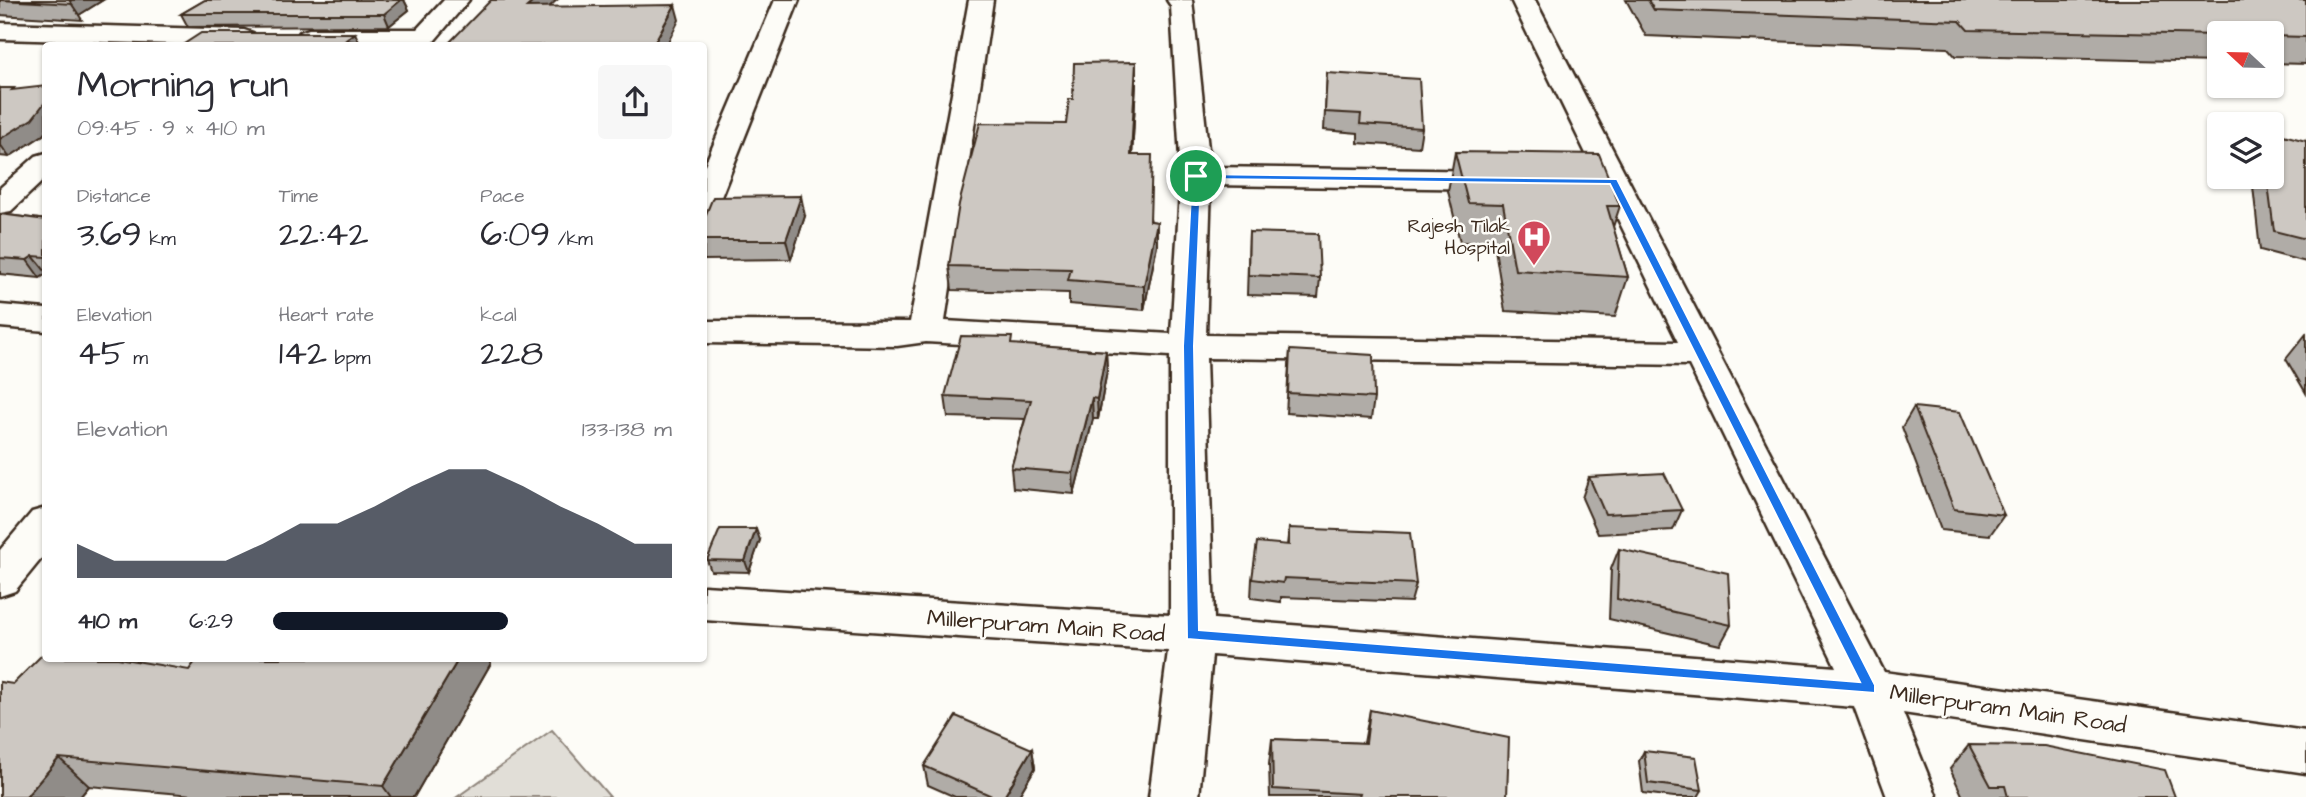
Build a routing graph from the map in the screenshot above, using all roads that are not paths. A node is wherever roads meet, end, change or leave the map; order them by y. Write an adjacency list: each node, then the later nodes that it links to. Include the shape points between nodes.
1 (457, 0): 7 (street)
2 (787, 0): 12 (street)
3 (981, 0): 16 (street)
4 (1179, 0): 10 (street, via 1183,4)
5 (1523, 0): 19 (street, via 1600,181)
6 (0, 31): 8 (street)
7 (419, 41): 8 (street, via 281,38)
8 (176, 42)
9 (42, 166): 13 (street)
10 (1196, 176): 11 (street); 18 (street)
11 (1530, 180)
12 (707, 195)
13 (0, 204)
14 (0, 316): 15 (street)
15 (42, 320)
16 (926, 331): 17 (street, via 897,335); 18 (street)
17 (707, 332)
18 (1188, 346): 19 (street); 23 (street)
19 (1701, 354): 24 (street)
20 (42, 530): 21 (street)
21 (22, 565)
22 (707, 603): 23 (street, Millerpuram Main Road)
23 (1192, 635): 24 (street, Millerpuram Main Road); 26 (street)
24 (1870, 689): 25 (street, Millerpuram Main Road); 27 (street)
25 (2306, 752)
26 (1174, 797)
27 (1912, 797)

